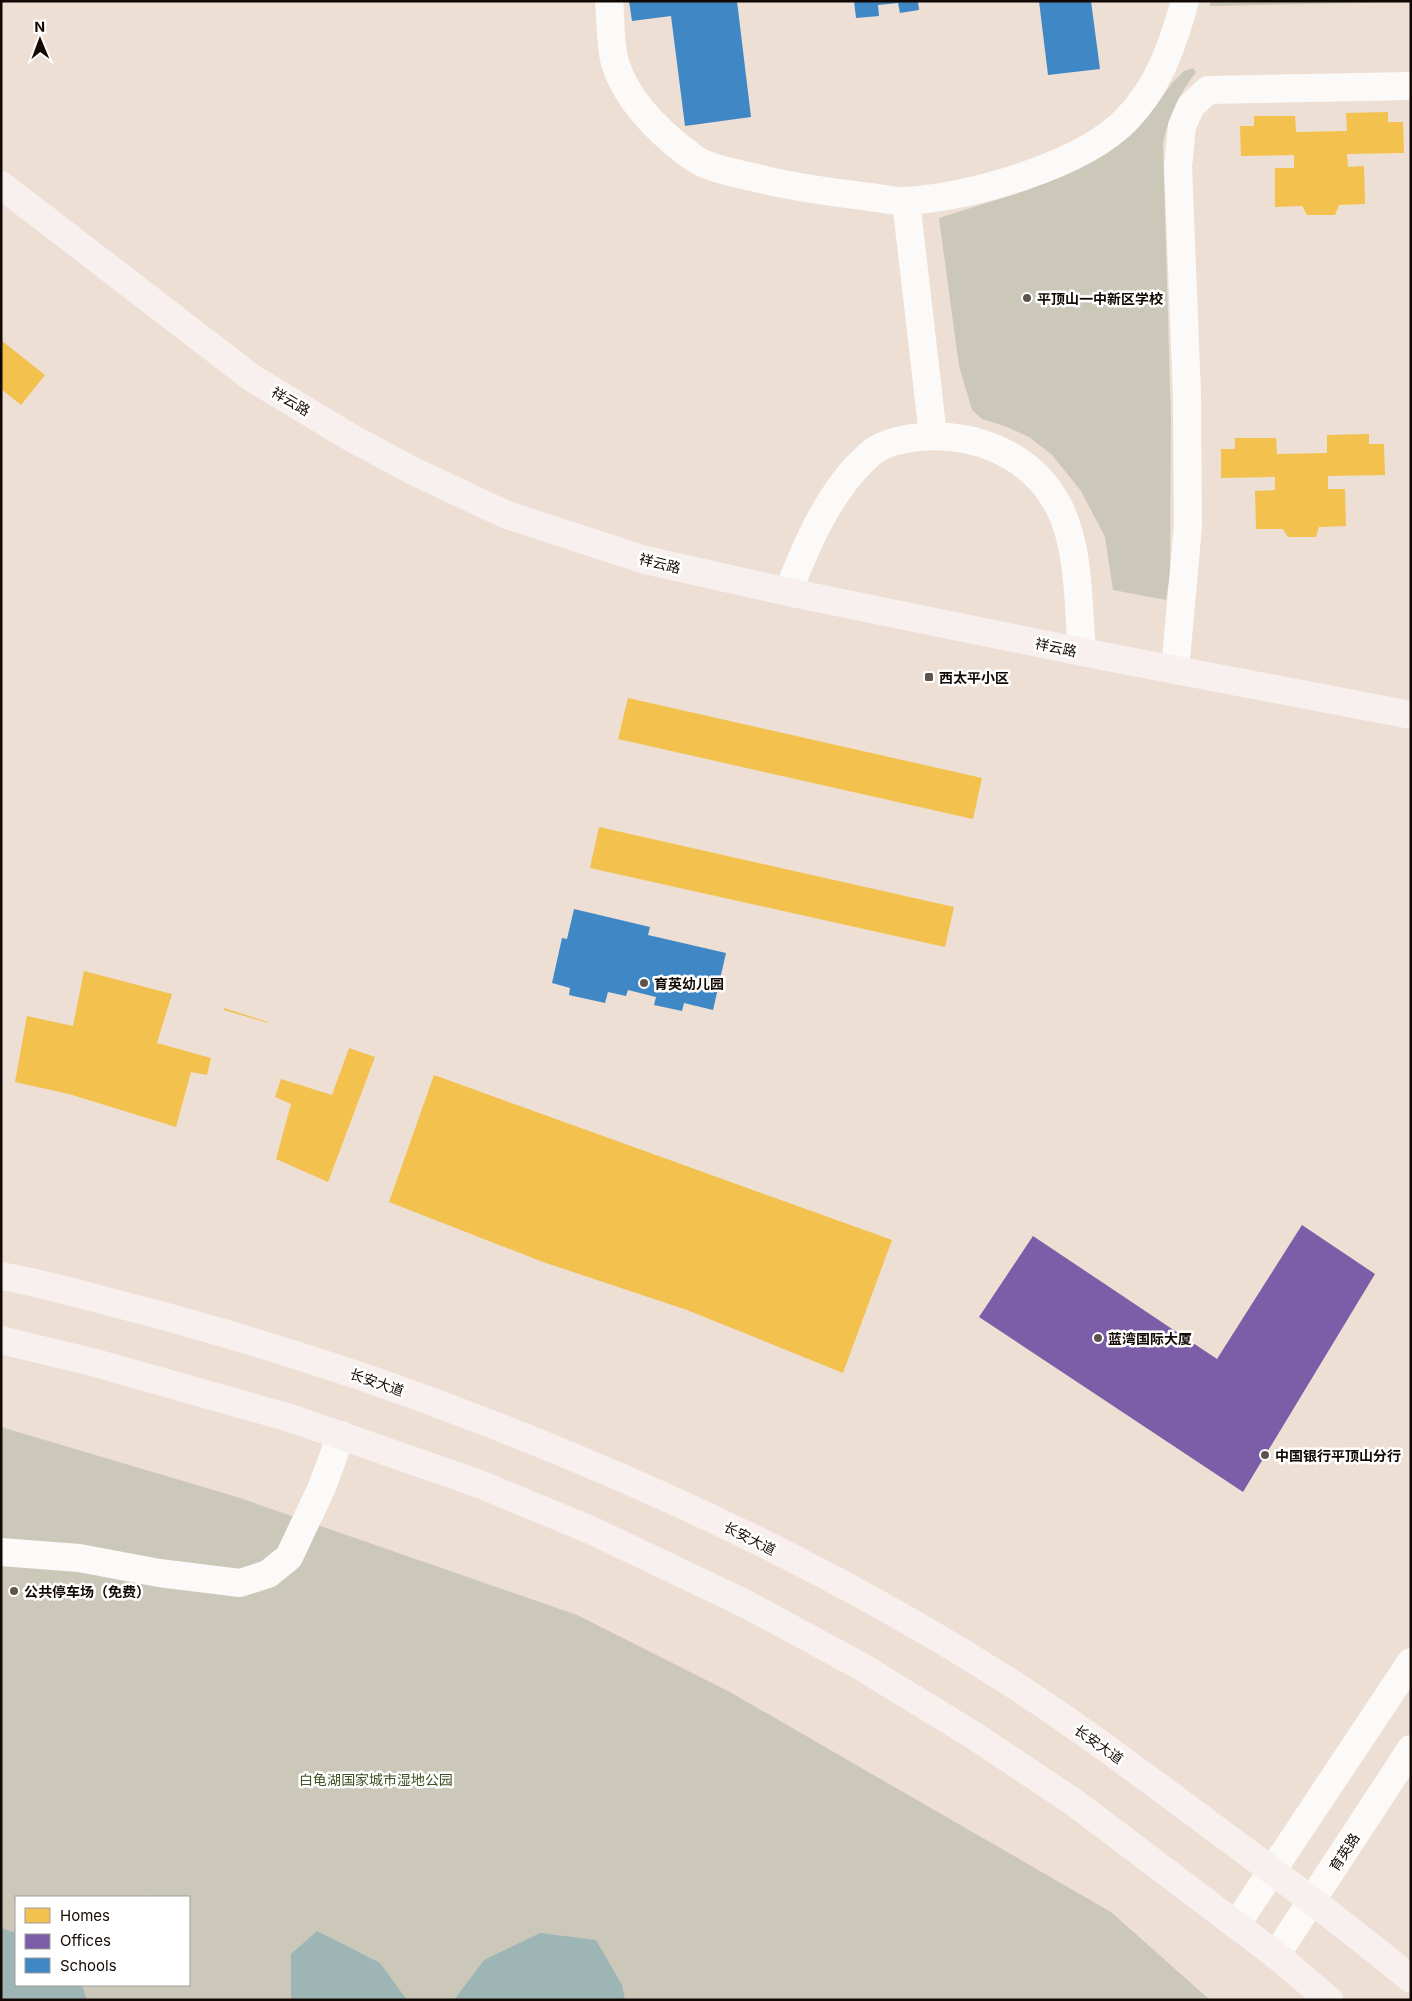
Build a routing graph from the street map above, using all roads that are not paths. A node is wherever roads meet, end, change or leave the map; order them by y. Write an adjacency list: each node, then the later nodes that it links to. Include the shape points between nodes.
1 (609, 1): 5 (street, via 615,62 623,83 649,120 692,158 723,170 773,182)
2 (1185, 1): 5 (street, via 1166,64 1127,119 1106,137 1081,153 1030,175 971,190)
3 (1411, 86): 9 (street, via 1208,90 1191,106 1185,120 1178,166 1187,394 1188,526)
4 (1, 185): 7 (main road, 祥云路, via 252,378 413,471 507,515 559,534 645,560)
5 (906, 201): 6 (street)
6 (933, 435): 7 (street, via 898,440 872,452 848,477 803,552); 8 (street, via 992,445 1030,470 1046,486 1059,507 1070,537)
7 (788, 592): 8 (main road, 祥云路)
8 (1082, 652): 9 (main road, 祥云路)
9 (1175, 670): 10 (main road, 祥云路)
10 (1411, 715)
11 (1, 1276): 17 (main road, 长安大道, via 150,1312 319,1362 592,1464 738,1531 895,1613 993,1672 1106,1748)
12 (1, 1340): 13 (main road, via 193,1390)
13 (341, 1435): 14 (street, via 322,1487 289,1557 268,1574 240,1583 79,1558); 19 (main road, via 477,1483 593,1531 746,1604 862,1667 1075,1803)
14 (1, 1552)
15 (1411, 1662): 17 (street)
16 (1411, 1749): 18 (street, 育英路)
17 (1272, 1870): 18 (main road, 长安大道); 19 (street)
18 (1312, 1901): 20 (street, 育英路); 21 (main road, 长安大道)
19 (1236, 1925): 20 (main road)
20 (1276, 1955): 22 (main road)
21 (1411, 1979)
22 (1329, 2000)

